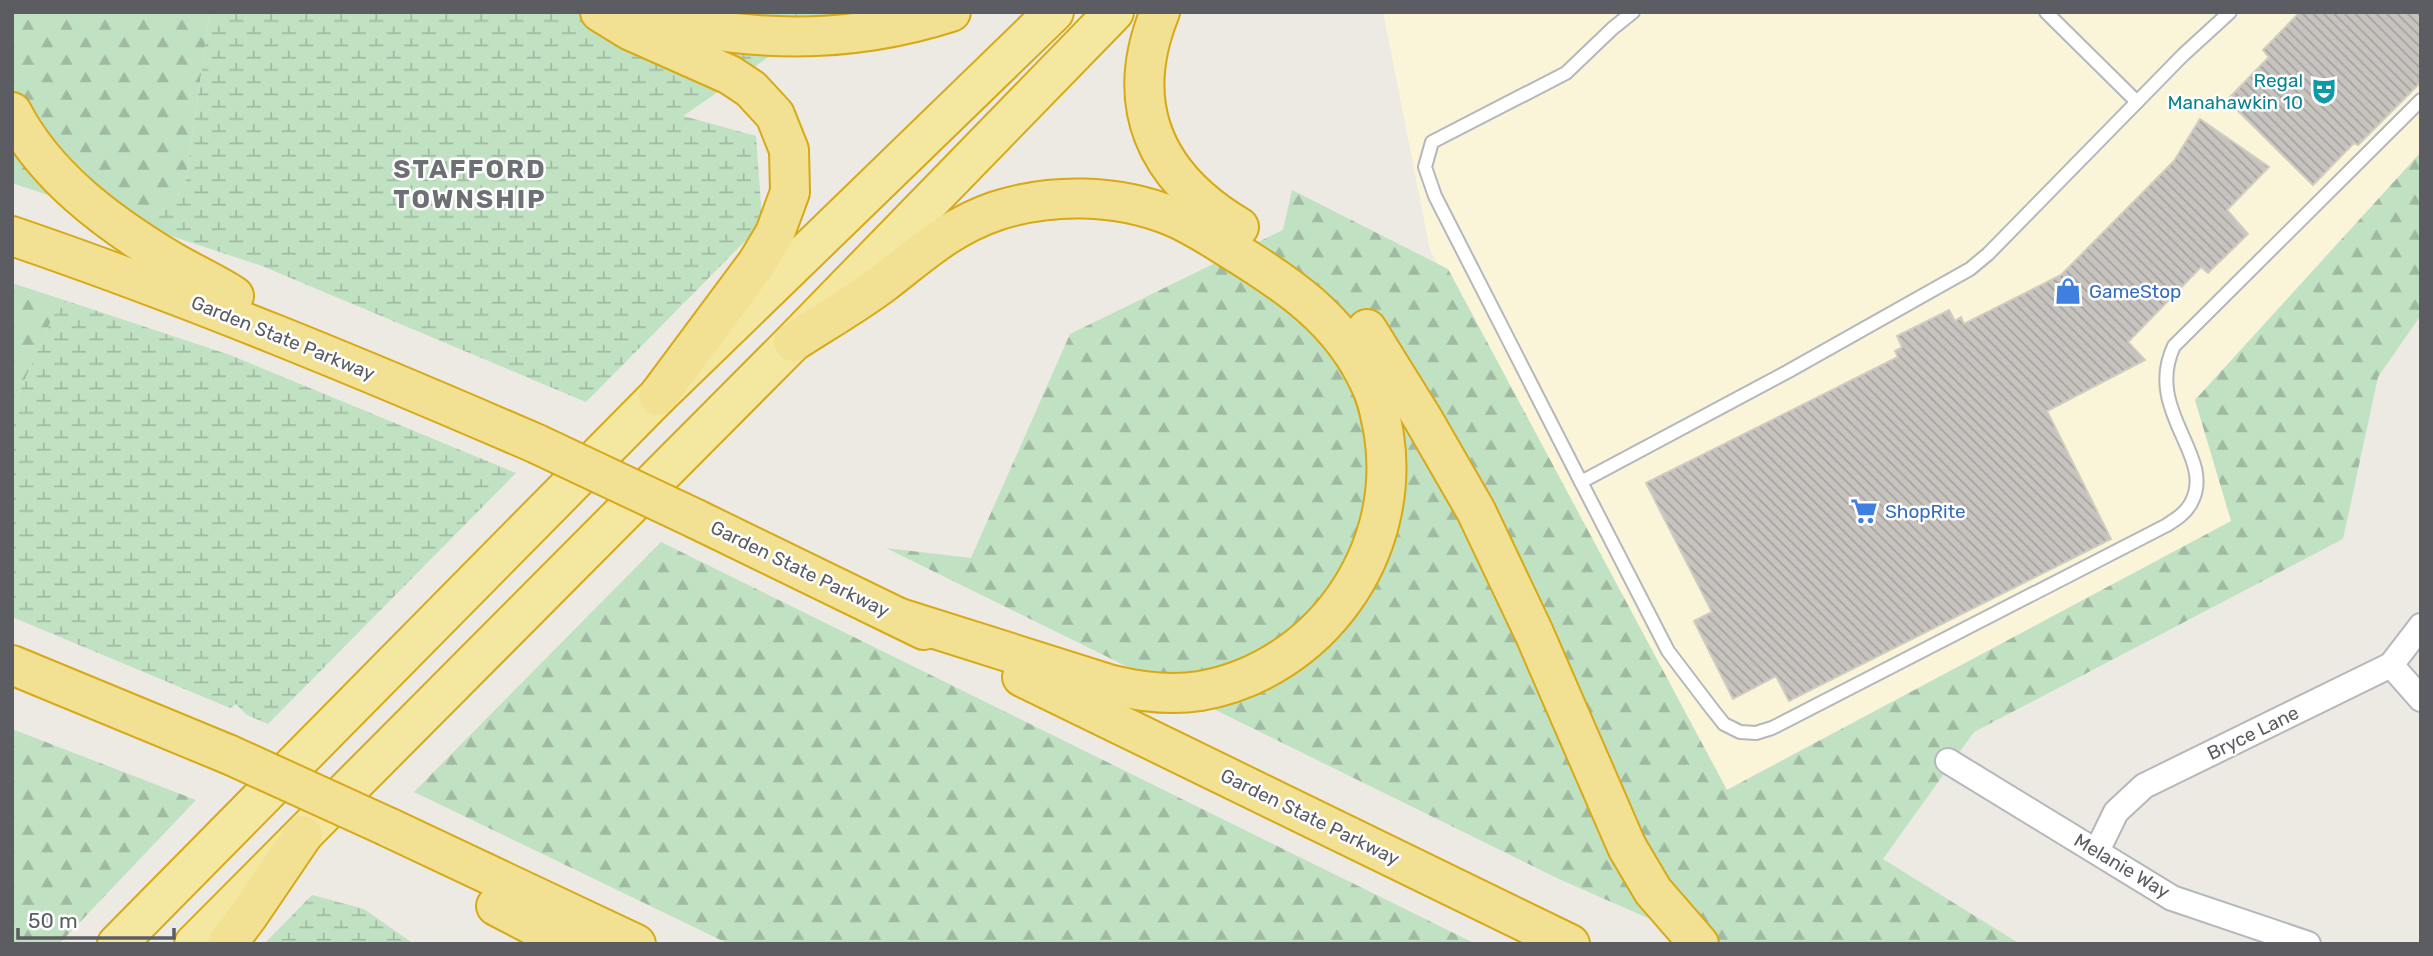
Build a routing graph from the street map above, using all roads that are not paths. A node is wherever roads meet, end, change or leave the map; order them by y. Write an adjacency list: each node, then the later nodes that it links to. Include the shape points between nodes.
1 (600, 12): 16 (highway, via 751,89 775,115 789,150 790,192 775,233)
2 (627, 12): 3 (highway, via 719,33 792,38 878,31)
3 (951, 12)
4 (1054, 12): 16 (highway)
5 (1114, 12): 14 (highway)
6 (1160, 12): 33 (highway, via 1147,44 1144,83 1149,121 1163,156 1201,202 1326,284 1370,333 1482,523 1627,847 1653,891)
7 (1633, 12): 17 (lane, via 1566,73 1432,142 1425,167 1435,197)
8 (2046, 12): 11 (lane)
9 (2230, 12): 11 (lane)
10 (2421, 100): 17 (lane, via 2174,346 2168,357 2165,390 2196,467 2197,487 2182,514 1772,728 1740,732 1724,724 1712,709 1668,651)
11 (2137, 102): 17 (lane, via 1970,269)
12 (12, 112): 15 (highway, via 44,161 86,201 167,259)
13 (12, 236): 15 (highway, Garden State Parkway)
14 (793, 342): 18 (highway, via 961,226 1016,206 1096,199 1167,214 1272,275 1324,316 1350,347 1371,384 1382,421 1387,465 1384,505 1373,545 1357,581 1328,620 1266,668 1200,691 1156,694 1100,682); 25 (highway)
15 (321, 352): 18 (highway, Garden State Parkway, bridge, via 537,444)
16 (658, 396): 27 (highway)
17 (1581, 482)
18 (900, 618): 32 (highway, Garden State Parkway)
19 (2421, 626): 21 (street, Bryce Lane)
20 (12, 665): 24 (highway, bridge, via 230,755)
21 (2391, 666): 22 (street); 26 (street, Bryce Lane, via 2144,786 2116,812)
22 (2421, 699)
23 (1948, 761): 26 (street, Melanie Way)
24 (388, 827): 30 (highway, via 459,887); 31 (highway)
25 (303, 835): 28 (highway); 29 (highway)
26 (2097, 851): 34 (street, Melanie Way, via 2172,898)
27 (117, 944)
28 (194, 944)
29 (227, 944)
30 (569, 944)
31 (636, 944)
32 (1570, 944)
33 (1699, 944)
34 (2308, 944)

